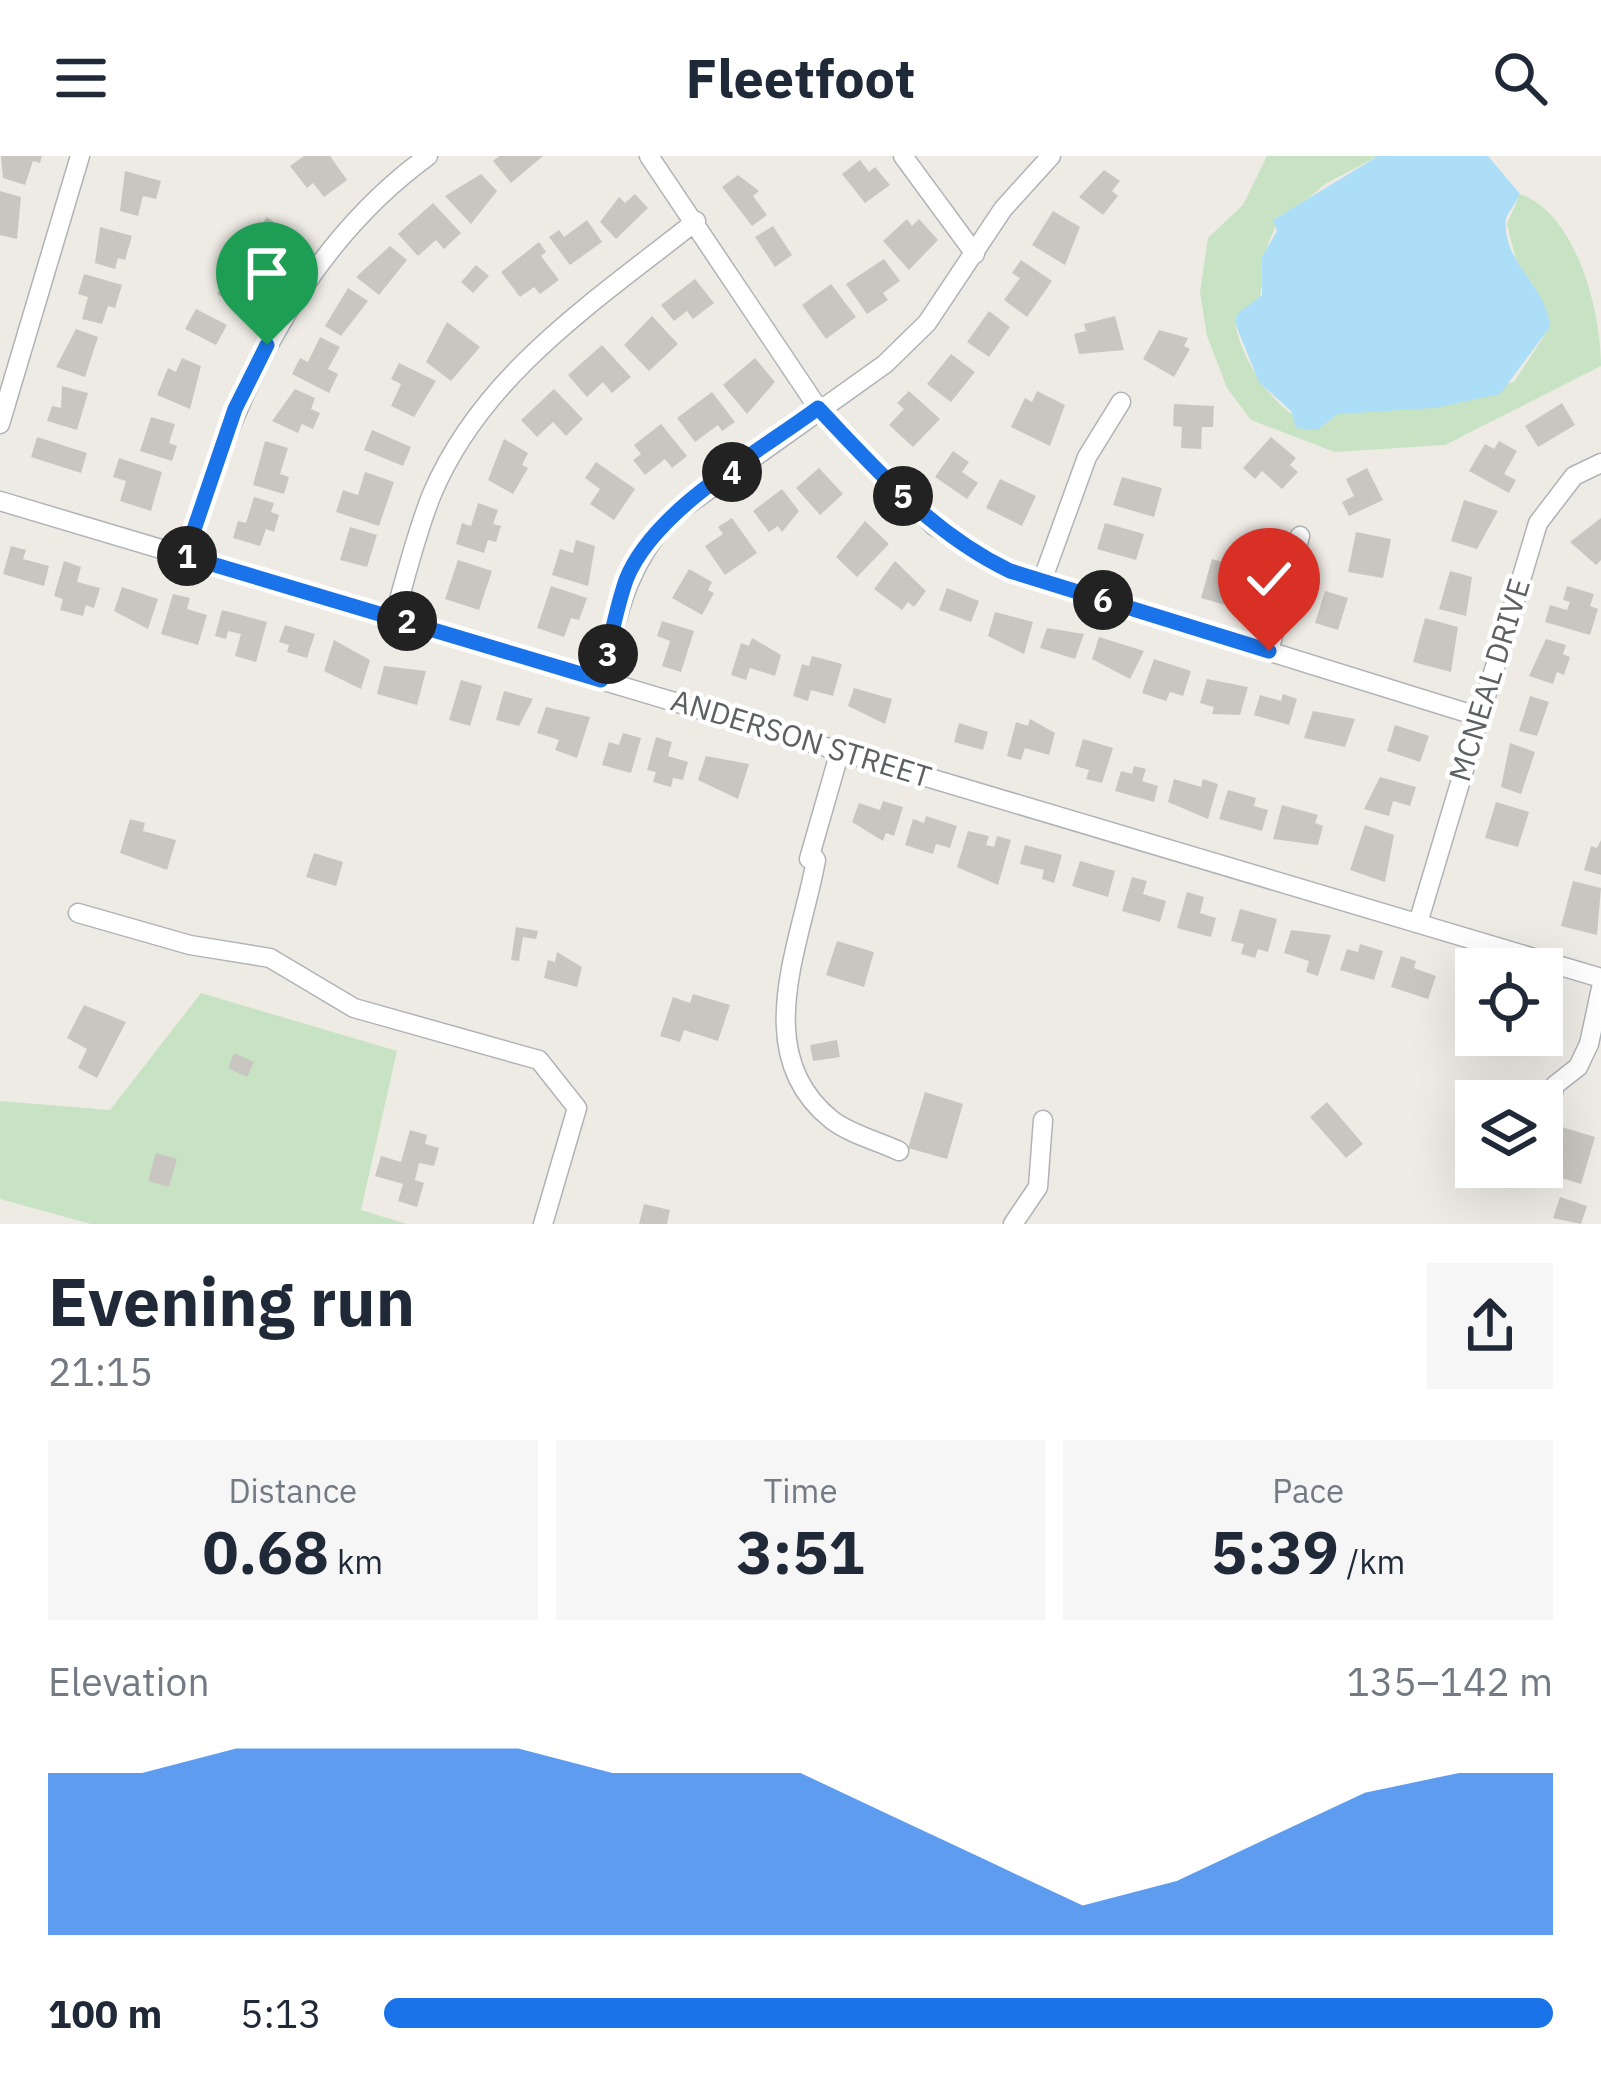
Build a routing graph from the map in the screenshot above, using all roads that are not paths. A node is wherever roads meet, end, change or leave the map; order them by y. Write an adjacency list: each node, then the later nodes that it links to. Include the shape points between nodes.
1 (80, 156): 12 (street)
2 (390, 156): 7 (street)
3 (428, 156): 7 (street)
4 (649, 156): 8 (street)
5 (903, 156): 9 (street)
6 (1051, 156): 9 (street)
7 (403, 174): 16 (street, via 341,235 267,345 235,409)
8 (696, 221): 11 (street); 18 (street, via 550,337 466,430 432,495)
9 (975, 254): 11 (street, via 927,323 885,364)
10 (1121, 402): 17 (street, via 1087,457)
11 (818, 408): 17 (street, via 934,526 979,556); 20 (street, via 651,539 627,578)
12 (0, 424)
13 (1601, 463): 21 (street, MCNEAL DRIVE, via 1574,476 1538,523)
14 (0, 501): 16 (street, ANDERSON STREET)
15 (1300, 536): 19 (street)
16 (185, 556): 18 (street, ANDERSON STREET)
17 (1042, 581): 19 (street)
18 (394, 617): 20 (street, ANDERSON STREET)
19 (1269, 651): 21 (street)
20 (601, 680): 22 (street, ANDERSON STREET)
21 (1477, 716): 24 (street, MCNEAL DRIVE)
22 (841, 751): 24 (street, ANDERSON STREET); 29 (street, via 810,856 784,1016 788,1052 832,1120)
23 (78, 913): 30 (street, via 270,958 354,1008 539,1060 577,1108)
24 (1418, 923): 25 (street, ANDERSON STREET)
25 (1601, 978)
26 (1601, 988): 27 (street, via 1579,1067)
27 (1561, 1080)
28 (1043, 1120): 31 (street, via 1038,1187)
29 (899, 1150)
30 (542, 1224)
31 (1012, 1224)

